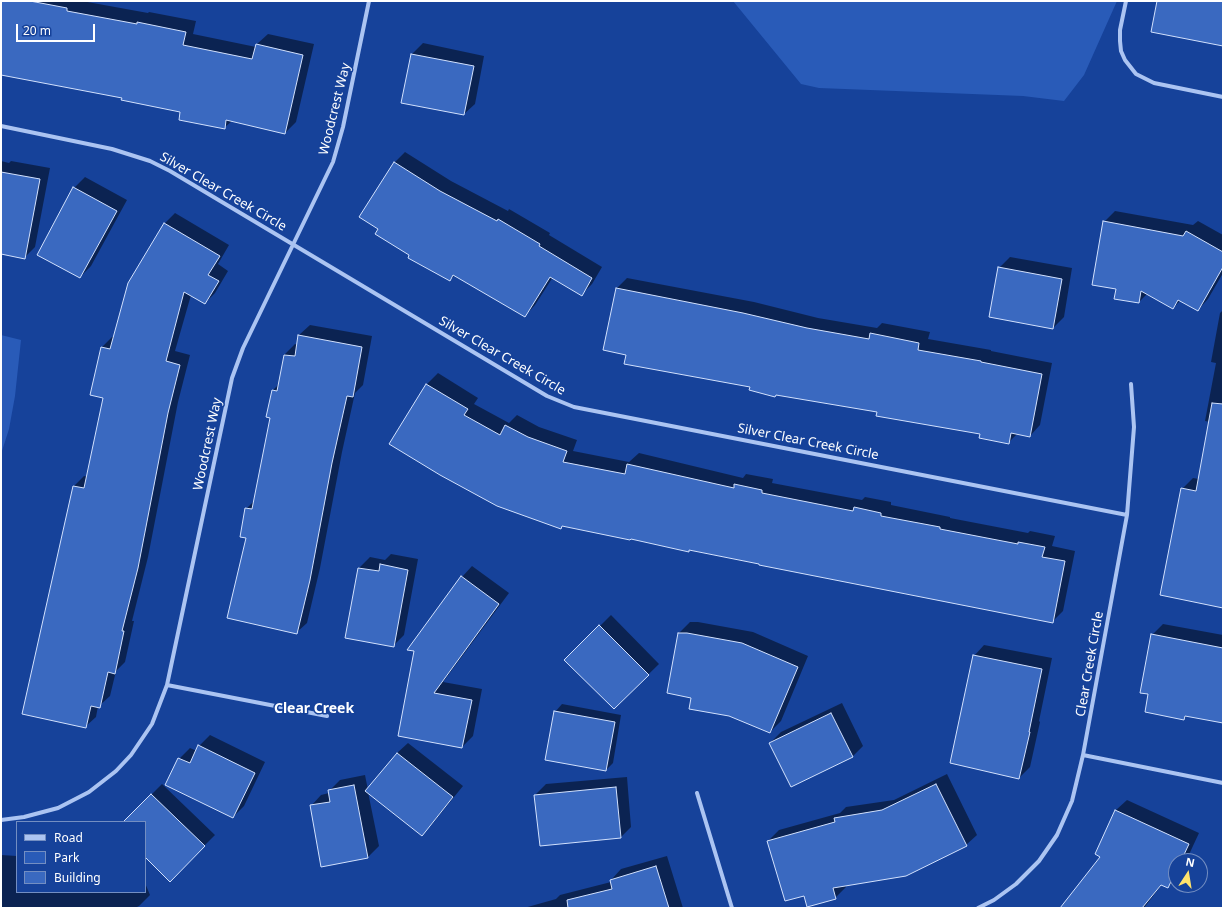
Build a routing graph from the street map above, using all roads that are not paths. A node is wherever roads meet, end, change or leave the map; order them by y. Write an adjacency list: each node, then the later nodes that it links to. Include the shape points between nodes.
1 (369, 1): 5 (street, Woodcrest Way, via 343,127 333,162)
2 (1126, 1): 3 (street, via 1120,30 1121,51 1136,74 1154,83)
3 (1223, 97)
4 (1, 126): 5 (street, Silver Clear Creek Circle, via 112,149 150,161)
5 (293, 245): 7 (street, Silver Clear Creek Circle, via 547,396 574,407); 8 (street, Woodcrest Way, via 243,348 232,378)
6 (1131, 384): 7 (street, Clear Creek Circle, via 1134,428)
7 (1127, 515): 10 (street, Clear Creek Circle)
8 (167, 685): 9 (street); 13 (street, Woodcrest Way, via 152,724 131,755 116,771 89,792 58,808 24,818)
9 (327, 716)
10 (1083, 755): 11 (street); 15 (street, Clear Creek Circle, via 1072,801 1057,835 1038,861 1016,884)
11 (1223, 783)
12 (697, 793): 14 (street)
13 (1, 820)
14 (732, 908)
15 (978, 908)

